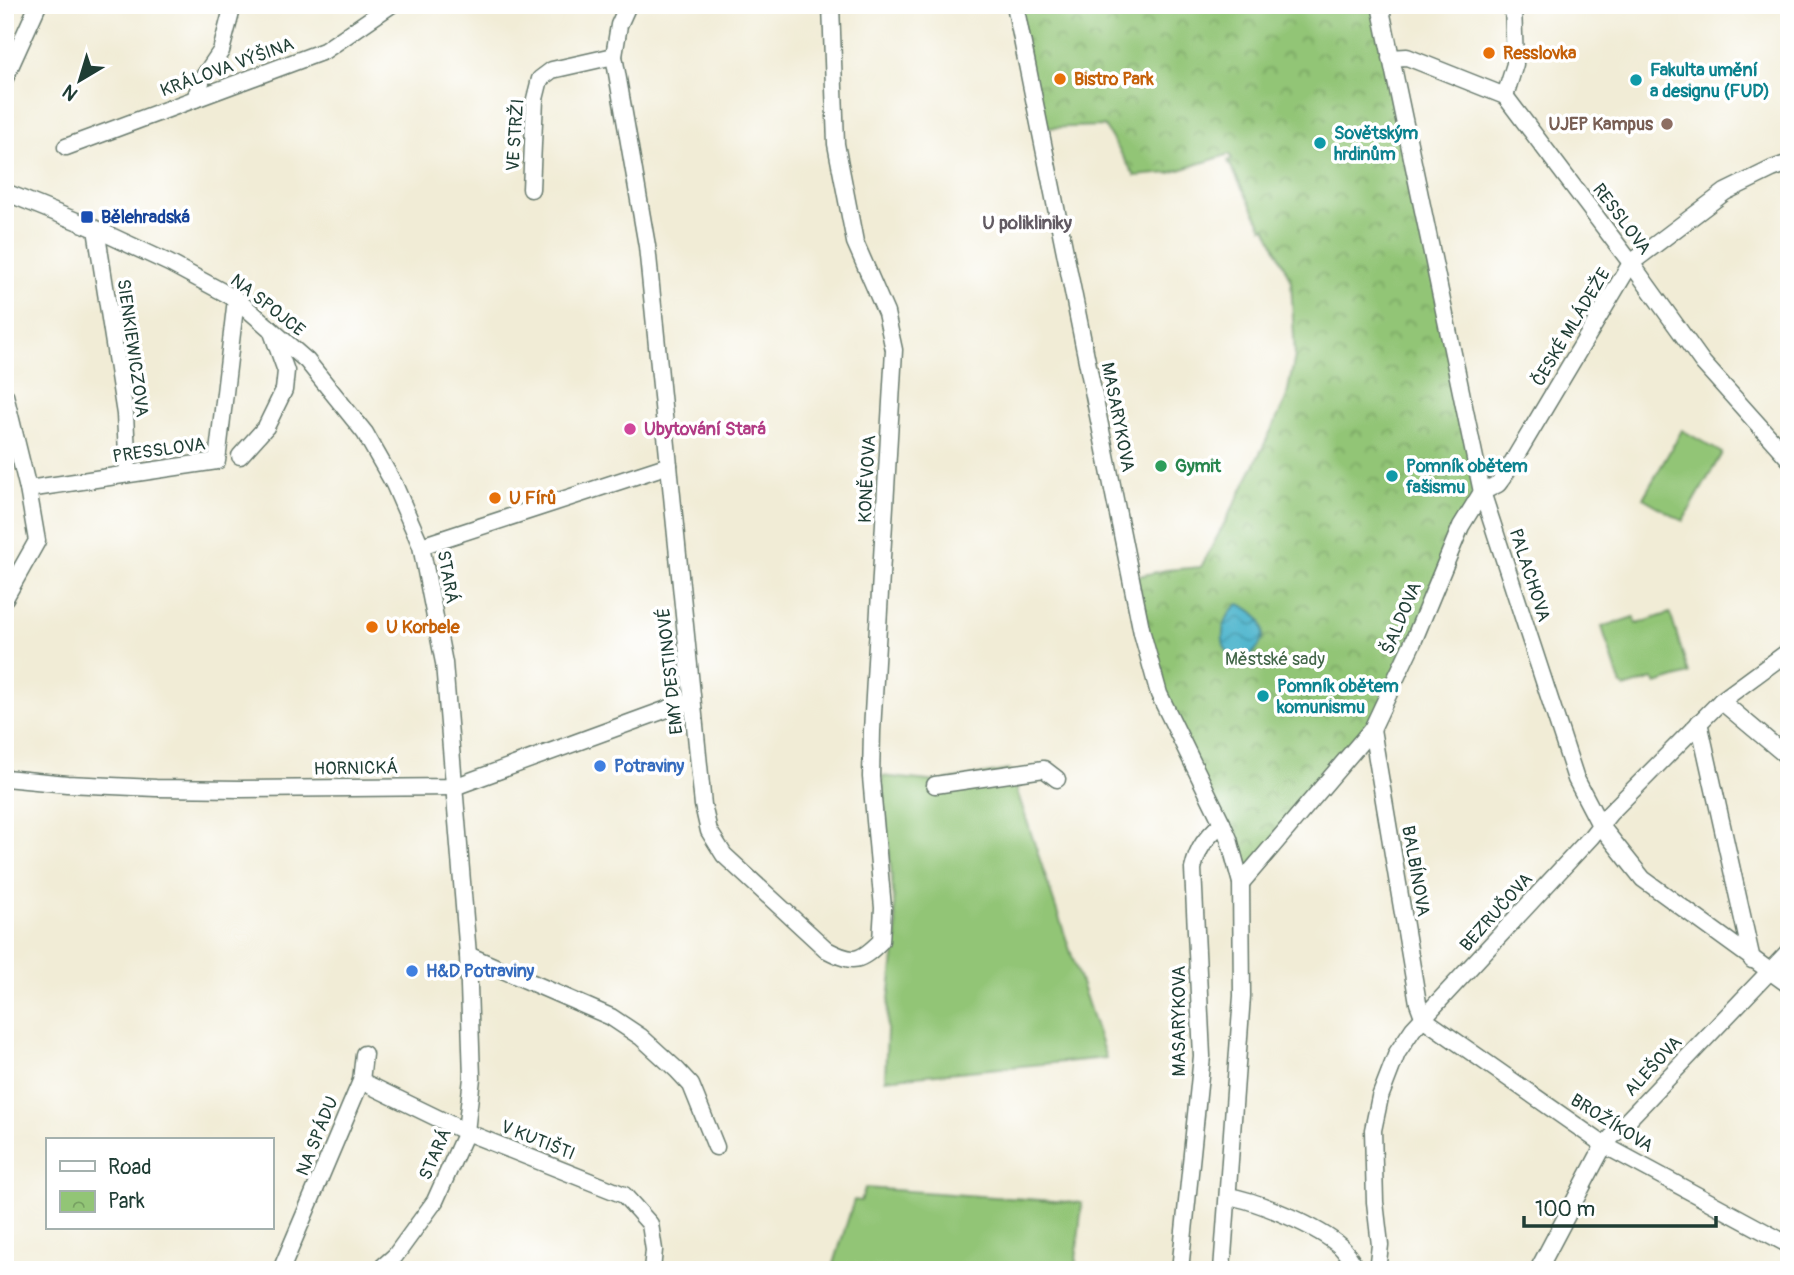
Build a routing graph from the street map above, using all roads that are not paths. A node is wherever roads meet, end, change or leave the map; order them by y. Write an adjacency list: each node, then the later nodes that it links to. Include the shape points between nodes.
1 (38, 5): 11 (street)
2 (233, 5): 13 (street, via 221,51)
3 (391, 5): 13 (street, KRÁLOVA VÝŠINA, via 324,51)
4 (628, 5): 9 (street)
5 (831, 5): 46 (street, KONĚVOVA, via 836,144 855,242 886,313 894,350 871,776 883,908 881,942)
6 (1015, 5): 41 (street, MASARYKOVA, via 1142,633 1159,694)
7 (1380, 5): 10 (street, PALACHOVA)
8 (1513, 5): 12 (street, via 1515,64)
9 (614, 56): 16 (street, VE STRŽI, via 552,70 540,79); 25 (street, via 647,246)
10 (1390, 58): 12 (street, via 1407,57); 28 (street, PALACHOVA)
11 (5, 78)
12 (1505, 96): 19 (street, RESSLOVA)
13 (195, 99): 14 (street, KRÁLOVA VÝŠINA)
14 (66, 147)
15 (1789, 163): 19 (street, ČESKÉ MLÁDEŽE, via 1725,192)
16 (531, 189)
17 (5, 192): 18 (street, NA SPOJCE)
18 (96, 229): 20 (street, NA SPOJCE); 26 (street, SIENKIEWICZOVA, via 125,414)
19 (1631, 263): 24 (street, RESSLOVA, via 1703,363); 28 (street, ČESKÉ MLÁDEŽE, via 1504,476)
20 (236, 299): 21 (street, NA SPOJCE); 26 (street, PRESSLOVA, via 217,461)
21 (271, 329): 23 (street, via 286,372 284,390 266,426); 29 (street, NA SPOJCE, via 307,360 365,433)
22 (5, 395): 27 (street)
23 (240, 456)
24 (1789, 459)
25 (669, 465): 29 (street, STARÁ); 32 (street, EMY DESTINOVÉ)
26 (128, 474): 27 (street, PRESSLOVA)
27 (28, 489): 30 (street, via 37,541)
28 (1482, 492): 35 (street, ŠALDOVA, via 1461,526); 42 (street, PALACHOVA, via 1576,779)
29 (421, 545): 40 (street, STARÁ, via 444,663)
30 (5, 598)
31 (1789, 651): 33 (street, BEZRUČOVA)
32 (692, 700): 40 (street, HORNICKÁ); 46 (street, EMY DESTINOVÉ, via 703,805 709,831 724,855 827,950 846,960)
33 (1721, 701): 34 (street, BEZRUČOVA); 36 (street)
34 (1699, 722): 42 (street, BEZRUČOVA); 47 (street)
35 (1372, 729): 43 (street, ŠALDOVA); 50 (street, BALBÍNOVA)
36 (1789, 758)
37 (5, 778): 40 (street, HORNICKÁ, via 156,788)
38 (1057, 779): 39 (street, via 1044,769)
39 (935, 785)
40 (454, 787): 45 (street, STARÁ)
41 (1222, 823): 43 (street, MASARYKOVA); 61 (street, MASARYKOVA, via 1197,853 1193,869 1202,1056)
42 (1600, 825): 47 (street, PALACHOVA, via 1643,879); 50 (street, BEZRUČOVA)
43 (1241, 883): 56 (street, MASARYKOVA, via 1242,996)
44 (1789, 951): 48 (street, ALEŠOVA)
45 (468, 955): 53 (street, STARÁ, via 472,1078); 55 (street, via 611,1017 641,1037 691,1085)
46 (865, 957)
47 (1752, 960): 48 (street, PALACHOVA)
48 (1769, 972): 49 (street, PALACHOVA); 54 (street, ALEŠOVA)
49 (1789, 985)
50 (1424, 1019): 54 (street, BROŽÍKOVA); 64 (street, BEZRUČOVA, via 1397,1053 1373,1130 1380,1245)
51 (364, 1054): 52 (street, NA SPÁDU)
52 (361, 1081): 53 (street, V KUTIŠTI); 58 (street, NA SPÁDU)
53 (466, 1132): 59 (street, STARÁ, via 435,1201 396,1256); 60 (street, V KUTIŠTI, via 624,1195 650,1224)
54 (1604, 1145): 57 (street, BROŽÍKOVA); 65 (street, ALEŠOVA)
55 (716, 1147)
56 (1228, 1196): 62 (street, MASARYKOVA); 63 (street, via 1246,1199 1323,1232 1343,1249)
57 (1789, 1245)
58 (281, 1270)
59 (379, 1270)
60 (652, 1270)
61 (1180, 1270)
62 (1222, 1270)
63 (1357, 1270)
64 (1377, 1270)
65 (1538, 1270)

